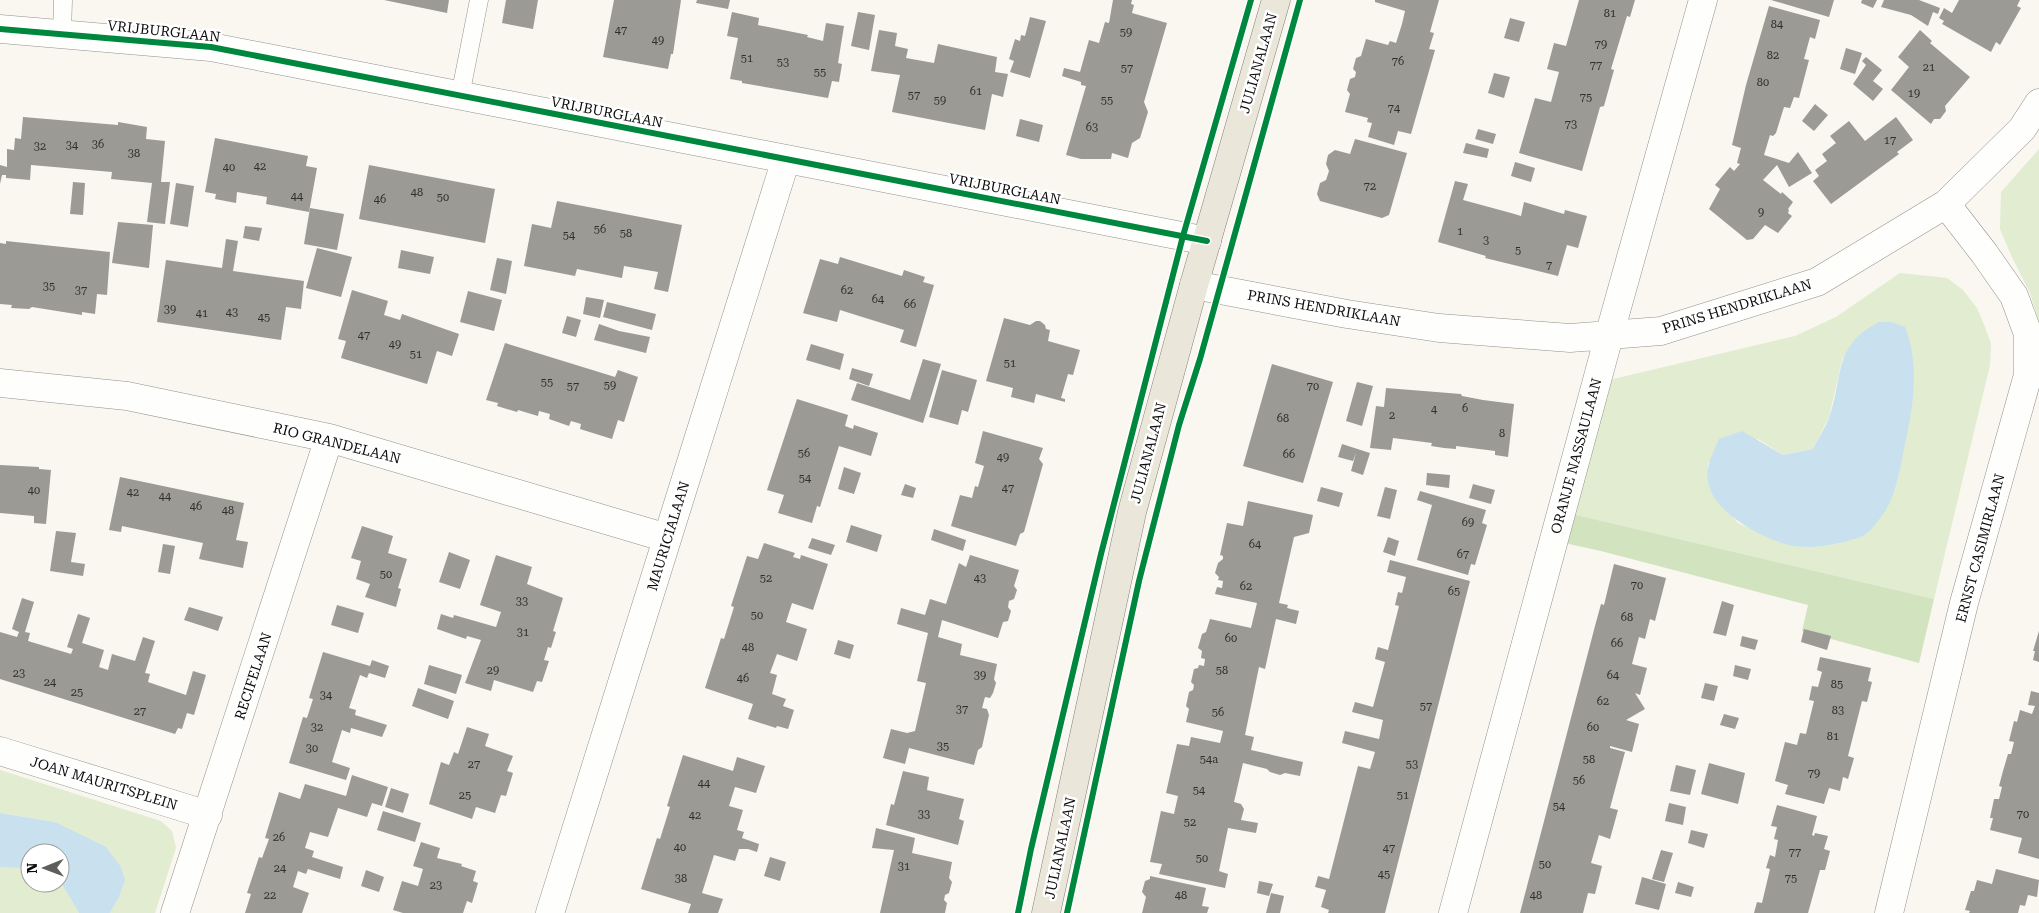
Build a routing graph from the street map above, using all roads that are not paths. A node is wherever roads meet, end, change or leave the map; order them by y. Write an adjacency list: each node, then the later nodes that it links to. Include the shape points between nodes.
1 (63, 0): 6 (lane)
2 (479, 0): 7 (lane)
3 (1276, 0): 11 (main road, JULIANALAAN)
4 (1703, 0): 13 (street, ORANJE NASSAULAAN)
5 (0, 29): 6 (street, VRIJBURGLAAN)
6 (62, 34): 7 (street, VRIJBURGLAAN, via 211,47)
7 (460, 96): 9 (street, VRIJBURGLAAN)
8 (2039, 103): 10 (street, PRINS HENDRIKLAAN, via 2022,128)
9 (786, 159): 11 (street, VRIJBURGLAAN); 16 (street, MAURICIALAAN)
10 (1946, 204): 13 (street, PRINS HENDRIKLAAN, via 1817,282 1661,330); 23 (street, ERNST CASIMIRLAAN, via 2014,296 2028,334 2028,375 1964,603)
11 (1207, 241): 12 (main road, JULIANALAAN)
12 (1194, 285): 13 (street, PRINS HENDRIKLAAN, via 1439,328 1570,338); 21 (main road, JULIANALAAN, via 1132,512)
13 (1608, 336): 22 (street, ORANJE NASSAULAAN)
14 (0, 384): 15 (street, RIO GRANDELAAN, via 126,396)
15 (329, 438): 16 (street, RIO GRANDELAAN); 18 (street, RECIFELAAN)
16 (667, 538): 20 (street, MAURICIALAAN)
17 (0, 751): 18 (street, JOAN MAURITSPLEIN)
18 (208, 815): 19 (street, RECIFELAAN)
19 (175, 913)
20 (550, 913)
21 (1046, 913)
22 (1453, 913)
23 (1889, 913)

